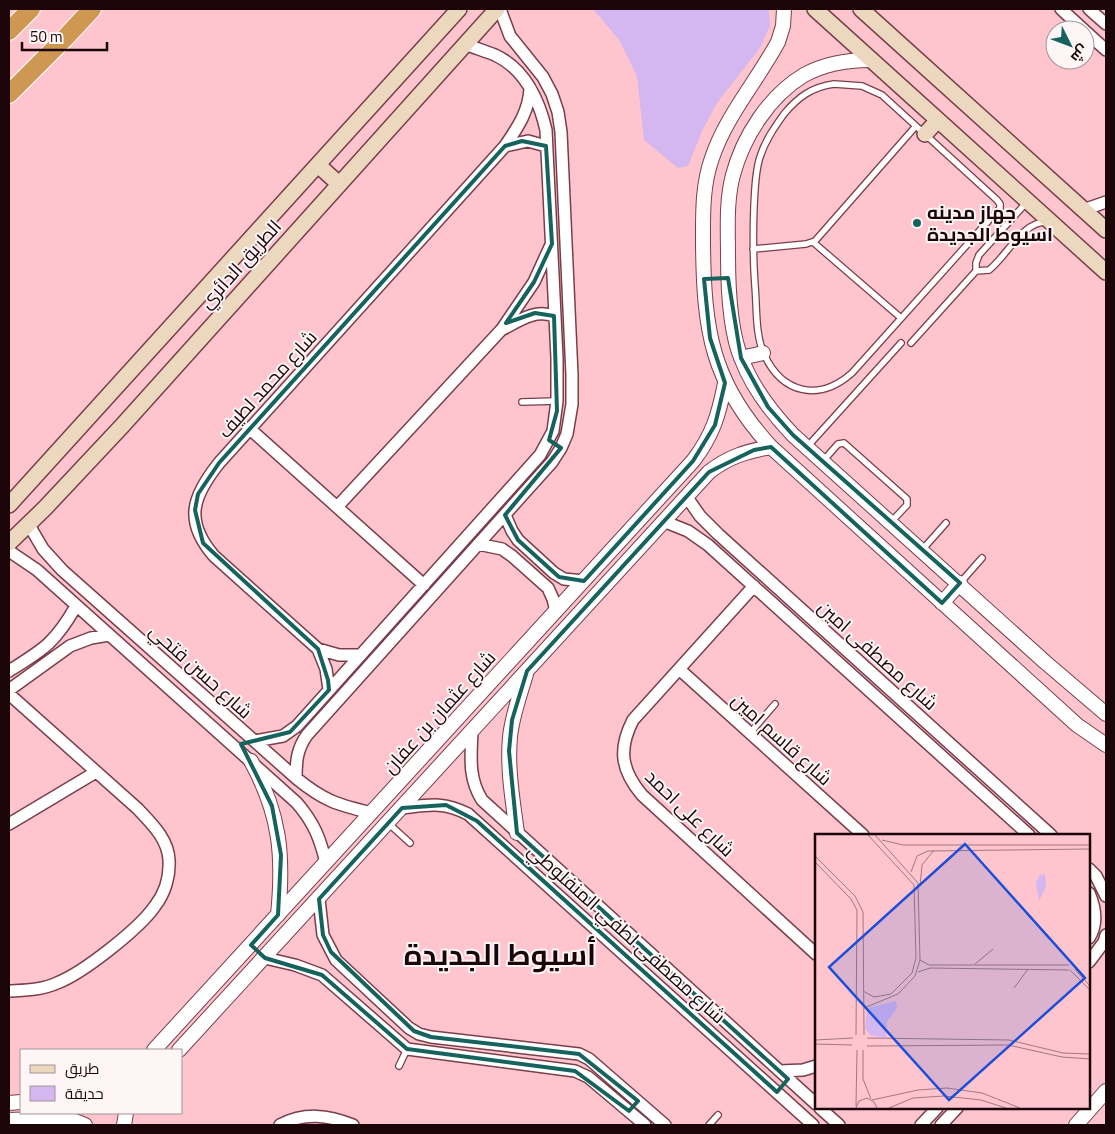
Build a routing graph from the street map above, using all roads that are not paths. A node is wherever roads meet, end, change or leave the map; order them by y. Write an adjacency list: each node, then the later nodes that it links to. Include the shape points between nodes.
1 (31, 9): 12 (highway)
2 (92, 9): 18 (highway)
3 (459, 9): 23 (main road, الطريق الدائري)
4 (499, 9): 14 (main road, الطريق الدائري); 51 (street, via 510,36 543,77 552,94 561,132 572,375 571,419)
5 (784, 9): 36 (street, via 778,42 720,137 712,158 703,208)
6 (815, 9): 16 (main road)
7 (861, 9): 27 (main road)
8 (1060, 9): 10 (street)
9 (1089, 9): 11 (street)
10 (1073, 20)
11 (1106, 24)
12 (9, 32)
13 (1095, 40): 15 (street)
14 (465, 44): 17 (street, via 503,60); 24 (main road, الطريق الدائري)
15 (1106, 50)
16 (870, 60): 19 (main road); 35 (street, via 837,63 805,75 778,96 755,125 732,176)
17 (530, 88): 21 (street, شارع محمد لطيف, via 524,116); 22 (street, via 542,115)
18 (9, 94)
19 (938, 120): 20 (main road); 25 (main road)
20 (921, 130): 30 (lane); 32 (lane, via 882,94 862,86 819,86 802,96 778,123 759,159); 38 (lane, via 997,200 1000,208)
21 (505, 146): 22 (street, via 528,141); 47 (street, شارع محمد لطيف)
22 (546, 146): 31 (street)
23 (318, 164): 24 (main road); 54 (main road, الطريق الدائري)
24 (339, 184): 60 (main road, الطريق الدائري)
25 (1028, 201): 28 (main road); 33 (lane, via 979,255)
26 (1106, 202): 27 (street)
27 (1083, 210): 29 (main road)
28 (1051, 222): 33 (lane, via 1039,222 1028,227 992,267); 34 (main road)
29 (1106, 230)
30 (813, 242): 32 (lane); 38 (lane)
31 (552, 244): 37 (street); 39 (street, via 534,282)
32 (753, 249): 42 (lane, via 758,335)
33 (976, 271): 41 (lane)
34 (1106, 272)
35 (728, 278): 36 (street); 43 (street)
36 (704, 279): 44 (street, via 710,338)
37 (554, 316): 39 (street, via 535,313); 45 (street)
38 (901, 318): 42 (lane, via 852,373 830,388 798,390 776,374)
39 (502, 329): 55 (street)
40 (901, 343): 50 (lane)
41 (911, 343)
42 (763, 352): 43 (street)
43 (741, 358): 50 (street, via 768,407)
44 (725, 383): 49 (street, via 745,417); 66 (street, شارع عثمان بن عفان, via 715,425 706,445)
45 (557, 401): 46 (lane); 48 (street)
46 (522, 402)
47 (250, 428): 55 (street); 74 (street, شارع محمد لطيف, via 206,479 198,494 195,510 197,527 203,543 214,556)
48 (549, 440): 51 (street); 68 (street, via 540,455)
49 (771, 447): 53 (street, شارع عثمان بن عفان, via 737,454 722,462); 70 (street)
50 (807, 447): 52 (street)
51 (561, 448): 56 (street)
52 (823, 461): 58 (street); 58 (lane, via 840,443 844,443 908,499 907,505)
53 (686, 496): 57 (street, شارع عثمان بن عفان); 101 (street, شارع مصطفى امين, via 714,530)
54 (10, 503)
55 (337, 507): 68 (street)
56 (504, 515): 62 (street); 66 (street, via 518,540 554,573 564,579)
57 (663, 521): 69 (street, شارع مصطفى امين, via 698,538); 78 (street, شارع عثمان بن عفان)
58 (891, 522): 63 (street)
59 (946, 524): 63 (lane)
60 (29, 525): 61 (main road, الطريق الدائري); 86 (street, شارع حسن فتحي, via 43,549 62,570)
61 (9, 543)
62 (478, 544): 72 (street, via 502,549 512,556 548,588); 92 (street, via 307,735 298,750)
63 (922, 550): 67 (street)
64 (9, 551): 71 (street, شارع حسن فتحي)
65 (982, 558): 67 (lane)
66 (584, 581): 72 (street, شارع عثمان بن عفان)
67 (960, 583): 70 (street); 83 (street)
68 (424, 585): 75 (street)
69 (754, 586): 76 (street, شارع على احمد); 100 (street, شارع مصطفى امين)
70 (942, 603): 87 (street, via 1077,725)
71 (76, 606): 73 (street, شارع حسن فتحي); 77 (street, via 54,640)
72 (556, 612): 90 (street, شارع عثمان بن عفان)
73 (109, 635): 79 (street, via 70,646); 89 (street, شارع حسن فتحي)
74 (318, 649): 75 (street, شارع محمد لطيف, via 339,655); 80 (street, شارع محمد لطيف, via 326,669)
75 (361, 655): 80 (street)
76 (679, 669): 85 (street, شارع قاسم امين); 112 (street, شارع على احمد, via 638,714 627,732 624,757 629,778 642,795)
77 (9, 671)
78 (527, 671): 84 (street, شارع عثمان بن عفان); 98 (street, via 512,720 509,751)
79 (9, 690)
80 (329, 690): 86 (street, via 290,732)
81 (9, 694): 91 (street)
82 (776, 704): 85 (lane)
83 (1106, 714)
84 (472, 731): 93 (street, شارع عثمان بن عفان); 98 (street, شارع مصطفى لطفي المنفلوطي, via 470,770 476,791)
85 (750, 733): 99 (street, شارع قاسم امين)
86 (255, 741): 92 (street, شارع حسن فتحي)
87 (1101, 742): 88 (street, via 1097,745)
88 (1106, 754)
89 (250, 760): 103 (street, شارع حسن فتحي, via 307,814 321,841); 108 (street, via 263,782 278,830 282,880)
90 (411, 770): 93 (street); 95 (street, شارع عثمان بن عفان)
91 (96, 772): 97 (street); 115 (street, via 138,809 164,842 169,874 164,891 155,907 124,938 78,972 44,988)
92 (296, 778): 95 (street, شارع حسن فتحي, via 326,799)
93 (425, 782): 94 (street, شارع عثمان بن عفان)
94 (402, 808): 96 (street, شارع عثمان بن عفان); 123 (street, شارع مصطفى لطفي المنفلوطي, via 435,804 468,814)
95 (372, 813): 103 (street, شارع عثمان بن عفان)
96 (388, 823): 102 (lane); 107 (street, شارع عثمان بن عفان)
97 (9, 824)
98 (517, 833): 121 (street, شارع مصطفى لطفي المنفلوطي)
99 (862, 834)
100 (1028, 834)
101 (1050, 834)
102 (410, 843)
103 (326, 863): 108 (street, شارع عثمان بن عفان)
104 (1090, 870): 106 (street)
105 (1090, 896): 109 (street, via 1095,919)
106 (1106, 896)
107 (319, 899): 113 (street, شارع عثمان بن عفان); 124 (street, via 323,935 336,960 414,1031 431,1036 579,1054)
108 (278, 915): 111 (street, شارع عثمان بن عفان)
109 (1090, 935)
110 (1106, 935): 114 (street)
111 (251, 945): 113 (street); 116 (street, شارع عثمان بن عفان)
112 (815, 953)
113 (265, 958): 117 (street, شارع عثمان بن عفان); 118 (street, via 295,964 330,981)
114 (1090, 961)
115 (9, 991)
116 (155, 1049)
117 (180, 1049)
118 (407, 1049): 119 (lane); 131 (street, via 575,1072 588,1077)
119 (399, 1066)
120 (815, 1066): 121 (street)
121 (784, 1075): 123 (street); 125 (street, شارع مصطفى لطفي المنفلوطي)
122 (1106, 1091): 141 (street)
123 (777, 1092): 137 (street, شارع مصطفى لطفي المنفلوطي)
124 (638, 1101): 131 (street); 135 (street)
125 (815, 1103)
126 (822, 1109): 138 (street, شارع مصطفى لطفي المنفلوطي)
127 (936, 1109): 139 (street)
128 (956, 1109): 140 (street)
129 (718, 1115): 136 (lane)
130 (9, 1120): 132 (street, via 67,1118)
131 (636, 1120)
132 (85, 1125)
133 (280, 1125): 134 (street, via 304,1116 320,1116)
134 (353, 1125)
135 (665, 1125)
136 (709, 1125)
137 (813, 1125)
138 (839, 1125)
139 (921, 1125)
140 (941, 1125)
141 (1076, 1125)

